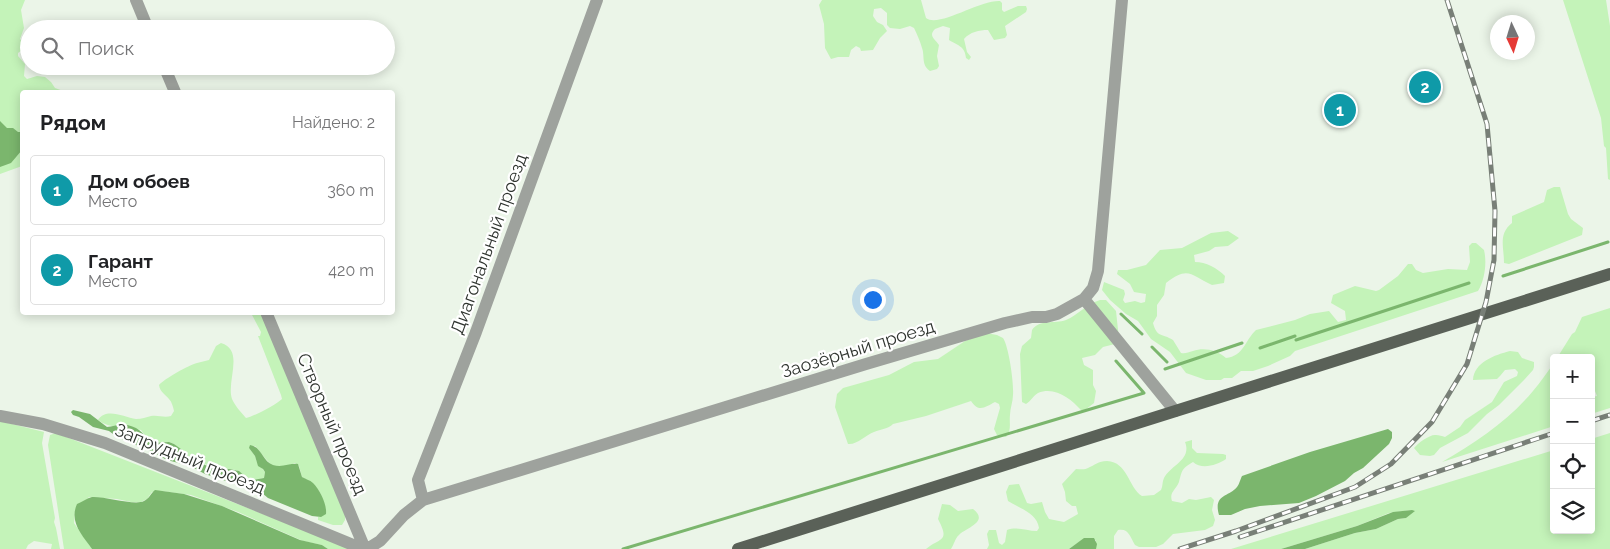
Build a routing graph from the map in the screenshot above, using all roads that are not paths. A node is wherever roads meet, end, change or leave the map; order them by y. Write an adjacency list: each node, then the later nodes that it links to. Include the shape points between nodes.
1 (136, 0): 4 (street)
2 (597, 0): 12 (street, Диагональный проезд, via 476,332 418,480)
3 (1122, 0): 8 (street, via 1098,271 1093,288)
4 (144, 20)
5 (168, 75): 6 (street)
6 (174, 90)
7 (1610, 274): 10 (main road)
8 (1084, 299): 10 (street); 12 (street, Заозёрный проезд, via 1057,314 1032,317 956,338)
9 (267, 315): 13 (street, Створный проезд)
10 (1174, 411): 14 (main road)
11 (0, 416): 13 (street, Запрудный проезд, via 43,424 105,443)
12 (423, 500): 13 (street, Заозёрный проезд, via 404,515 380,542)
13 (365, 549)
14 (738, 549)

